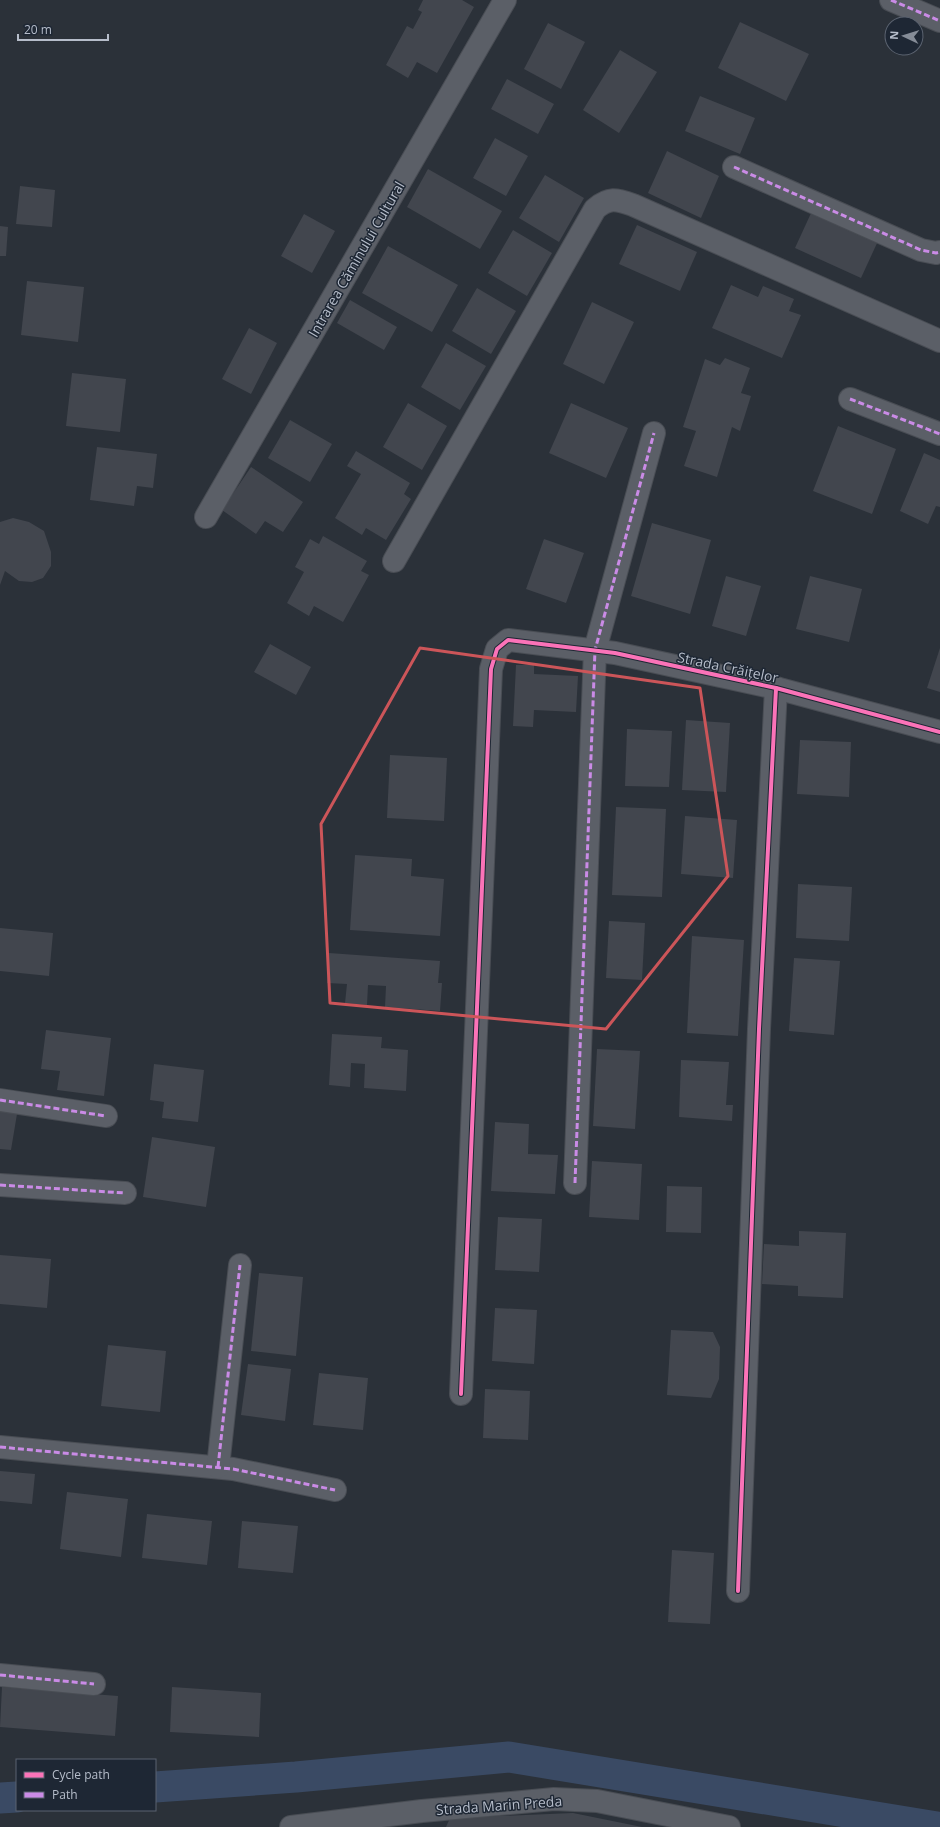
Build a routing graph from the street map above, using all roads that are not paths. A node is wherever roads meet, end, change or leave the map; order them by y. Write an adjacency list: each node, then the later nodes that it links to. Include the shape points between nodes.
1 (505, 0): 10 (street, Intrarea Căminului Cultural)
2 (891, 0): 3 (street)
3 (940, 21)
4 (734, 167): 5 (street, via 921,250)
5 (940, 252)
6 (940, 341): 11 (street, via 634,205 617,200 604,201 595,209)
7 (850, 399): 9 (street)
8 (654, 433): 12 (street)
9 (940, 434)
10 (206, 517)
11 (394, 562)
12 (595, 650): 13 (street, Strada Crăițelor); 17 (street); 21 (street, Strada Crăițelor, via 508,640 497,649 490,669)
13 (776, 688): 14 (street, Strada Crăițelor); 25 (street, via 759,1029)
14 (940, 732)
15 (0, 1100): 16 (street)
16 (106, 1116)
17 (575, 1183)
18 (0, 1185): 19 (street)
19 (125, 1193)
20 (240, 1265): 23 (street)
21 (461, 1394)
22 (0, 1447): 23 (street)
23 (218, 1467): 24 (street)
24 (335, 1490)
25 (738, 1591)
26 (0, 1675): 27 (street)
27 (94, 1684)
28 (420, 1819): 29 (street, Strada Marin Preda); 30 (street, Strada Marin Preda, via 554,1799 597,1802)
29 (291, 1827)
30 (729, 1827)

